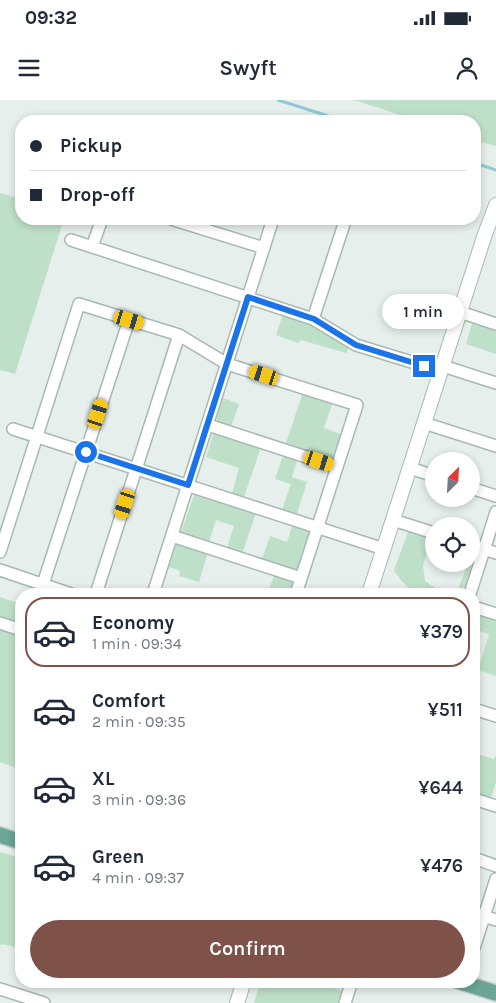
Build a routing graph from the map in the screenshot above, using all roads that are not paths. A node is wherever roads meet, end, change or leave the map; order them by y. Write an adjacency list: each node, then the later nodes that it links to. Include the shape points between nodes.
1 (496, 205): 6 (street)
2 (100, 225): 8 (street)
3 (190, 225): 9 (street)
4 (271, 225): 9 (street)
5 (345, 225): 12 (street)
6 (491, 236): 11 (street)
7 (71, 240): 8 (street)
8 (92, 247): 10 (street)
9 (264, 248): 10 (street)
10 (248, 297): 12 (street); 16 (street)
11 (460, 312): 14 (street); 17 (street)
12 (314, 319): 17 (street, via 356,345)
13 (129, 320): 15 (street); 22 (street, via 79,304); 24 (street)
14 (496, 324)
15 (179, 335): 16 (street); 27 (street)
16 (227, 364): 20 (street); 25 (street, via 357,405)
17 (442, 368): 18 (street); 19 (street)
18 (496, 382)
19 (424, 423): 23 (street); 26 (street)
20 (208, 425): 25 (street); 29 (street)
21 (13, 429): 22 (street)
22 (37, 437): 24 (street); 40 (street)
23 (496, 446)
24 (86, 452): 27 (street); 44 (street)
25 (337, 467): 34 (street)
26 (410, 468): 28 (street); 33 (street)
27 (136, 469): 29 (street); 46 (street)
28 (425, 473)
29 (188, 485): 34 (street); 36 (street)
30 (480, 491): 31 (street)
31 (496, 496)
32 (496, 512): 39 (street)
33 (393, 520): 35 (street); 38 (street)
34 (318, 528): 38 (street); 43 (street)
35 (425, 530)
36 (172, 536): 43 (street); 47 (street)
37 (480, 548): 39 (street)
38 (384, 549): 49 (street)
39 (484, 549): 41 (street); 50 (street)
40 (0, 552)
41 (496, 553)
42 (0, 570): 44 (street)
43 (301, 578): 48 (street)
44 (43, 584): 45 (street)
45 (55, 588)
46 (98, 588)
47 (156, 588)
48 (298, 588)
49 (371, 588)
50 (472, 588)
51 (480, 609): 52 (street)
52 (496, 614)
53 (0, 623): 54 (street)
54 (15, 628)
55 (480, 711): 56 (street)
56 (496, 716)
57 (480, 801): 58 (street)
58 (496, 806)
59 (0, 835): 60 (main road)
60 (15, 840)
61 (480, 860): 62 (street)
62 (496, 866)
63 (496, 879): 64 (street)
64 (480, 913)
65 (480, 915): 66 (street)
66 (496, 920)
67 (242, 988): 73 (street)
68 (350, 988): 74 (street)
69 (480, 988): 71 (main road)
70 (0, 989): 72 (street)
71 (496, 993)
72 (44, 1003)
73 (238, 1003)
74 (345, 1003)

